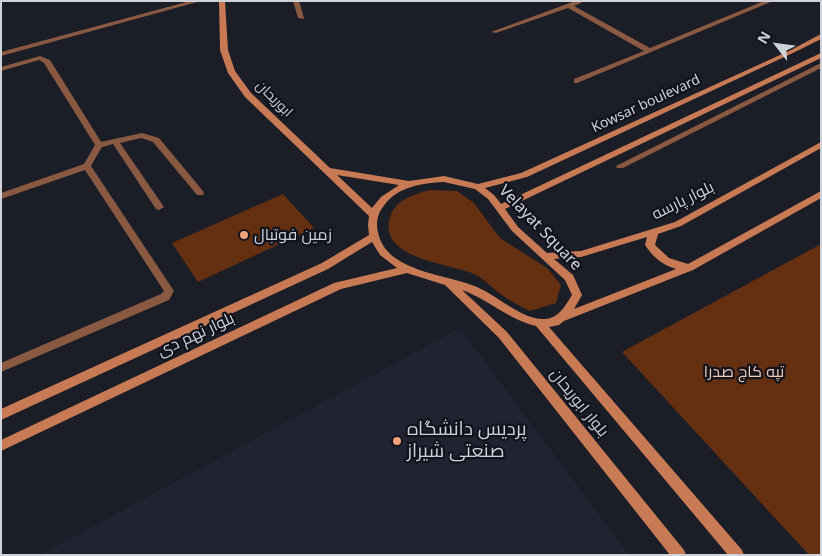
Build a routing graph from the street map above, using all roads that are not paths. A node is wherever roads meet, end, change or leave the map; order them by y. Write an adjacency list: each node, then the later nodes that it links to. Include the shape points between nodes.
1 (198, 1): 13 (street)
2 (222, 1): 23 (main road, ابوریحان, via 224,50 232,71 248,95)
3 (296, 1): 9 (street)
4 (582, 1): 7 (street)
5 (746, 1): 8 (street)
6 (770, 1): 8 (street)
7 (569, 6): 10 (street); 12 (street)
8 (758, 6): 12 (street)
9 (301, 18)
10 (494, 32)
11 (821, 36): 25 (main road, Kowsar boulevard, via 524,175)
12 (649, 51): 17 (street)
13 (1, 54)
14 (821, 55): 30 (main road, Kowsar boulevard)
15 (821, 65): 22 (street)
16 (1, 69): 20 (street, via 40,58 47,62)
17 (577, 81)
18 (115, 142): 20 (street); 26 (street, via 142,135 156,140); 29 (street)
19 (821, 144): 32 (main road, بلوار پارسه, via 678,224)
20 (99, 145): 21 (street)
21 (87, 166): 28 (street); 40 (street, via 168,294)
22 (620, 166)
23 (330, 171): 24 (main road); 31 (main road, ابوریحان)
24 (409, 184): 25 (main road, Velayat Square, via 444,179); 31 (main road, Velayat Square, via 393,191)
25 (478, 187): 30 (main road, Velayat Square)
26 (200, 193)
27 (821, 194): 35 (main road)
28 (1, 196)
29 (158, 207)
30 (500, 208): 34 (main road, Velayat Square, via 515,228)
31 (373, 214): 33 (main road)
32 (653, 232): 34 (main road, بلوار پارسه, via 581,254); 35 (main road, via 650,245 658,257 672,265)
33 (373, 237): 36 (main road, via 380,250 392,261); 41 (main road, بلوار نهم دی, via 325,266)
34 (547, 256): 38 (main road, Velayat Square, via 569,278 577,295 571,309)
35 (690, 267): 38 (main road)
36 (409, 269): 37 (main road); 42 (main road, بلوار نهم دی, via 338,286)
37 (445, 280): 39 (main road, via 476,291 515,316); 43 (main road, بلوار ابوریحان, via 509,343)
38 (560, 319): 39 (main road)
39 (540, 324): 44 (main road, بلوار ابوریحان)
40 (1, 368)
41 (1, 415)
42 (1, 446)
43 (679, 555)
44 (737, 555)

